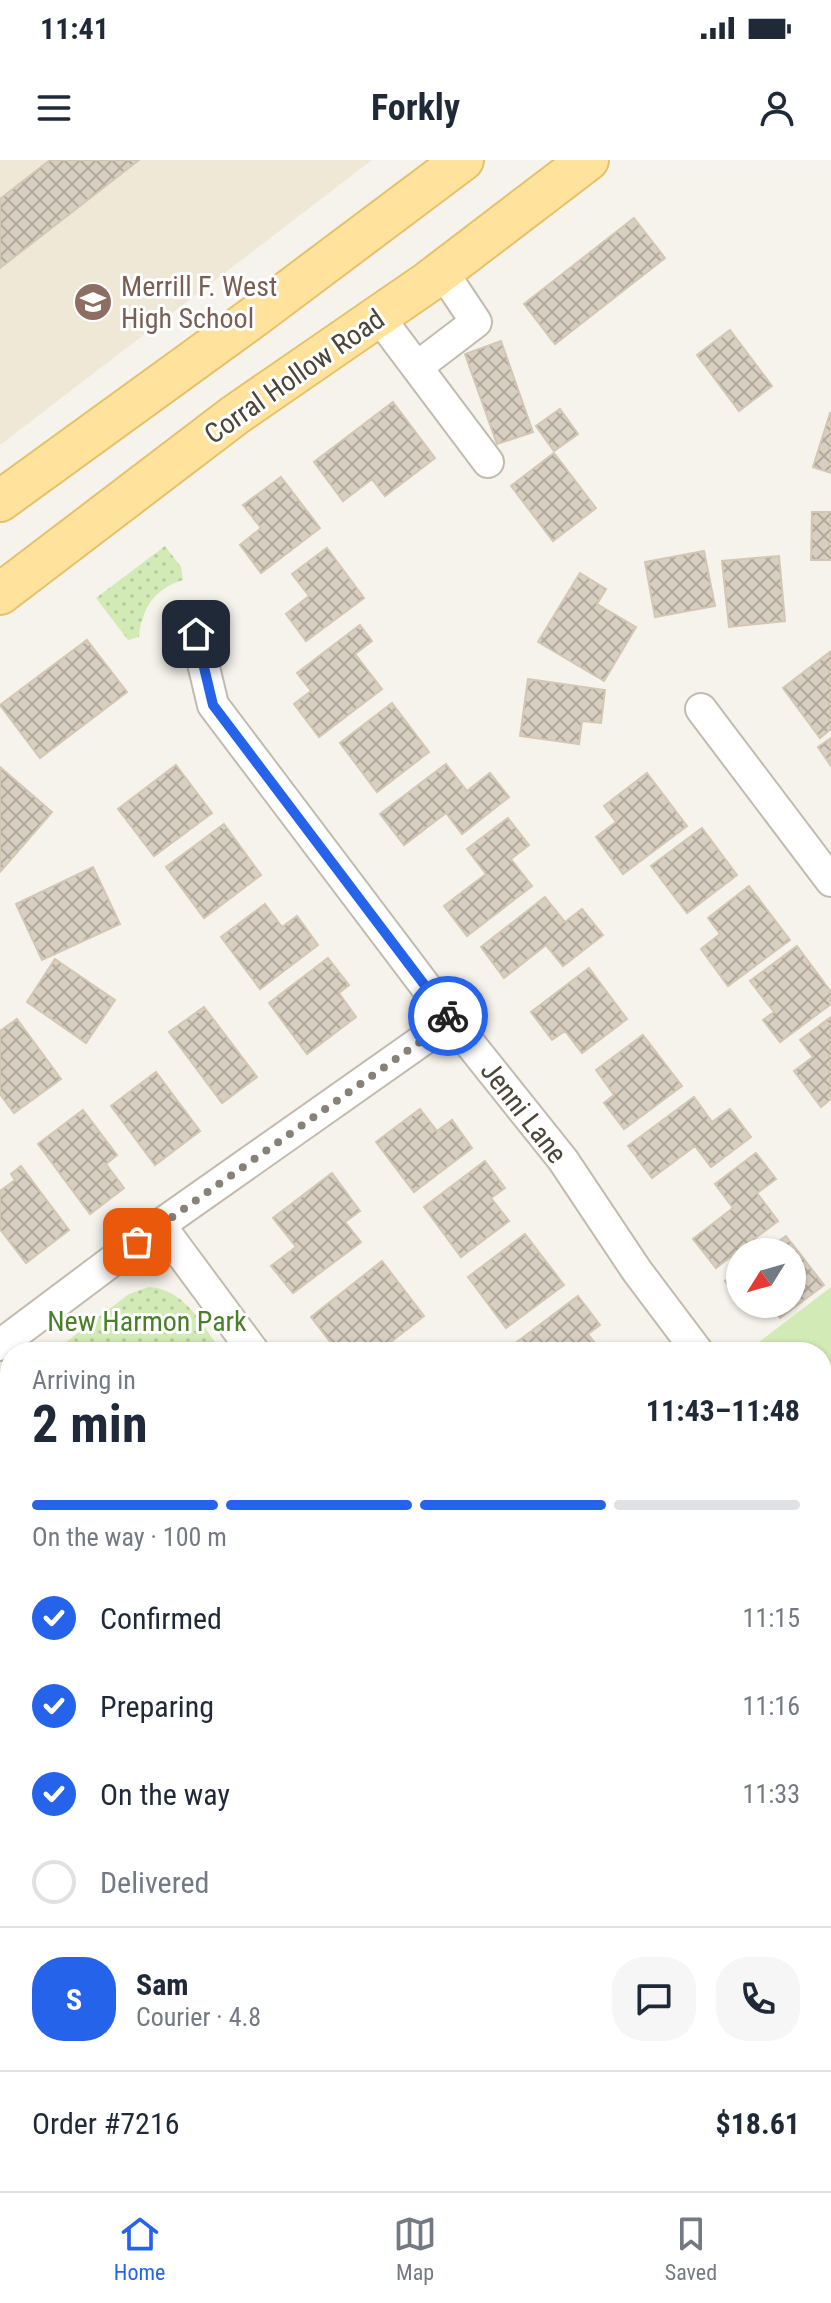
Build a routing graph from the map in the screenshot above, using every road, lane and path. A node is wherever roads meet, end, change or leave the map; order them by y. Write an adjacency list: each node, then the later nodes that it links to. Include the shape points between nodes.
1 (463, 160): 7 (main road)
2 (588, 160): 3 (main road, Corral Hollow Road)
3 (442, 271): 4 (main road, Corral Hollow Road); 5 (street, via 476,322)
4 (379, 317): 5 (street); 8 (main road, Corral Hollow Road, via 235,415)
5 (417, 367): 6 (street)
6 (488, 462)
7 (0, 501)
8 (0, 594)
9 (196, 634): 12 (street, Jenni Lane, via 213,705)
10 (701, 709): 11 (street)
11 (831, 881)
12 (451, 1020): 13 (street); 16 (street, Jenni Lane, via 563,1160)
13 (160, 1225): 14 (street); 15 (street)
14 (4, 1342)
15 (247, 1342)
16 (690, 1342)

